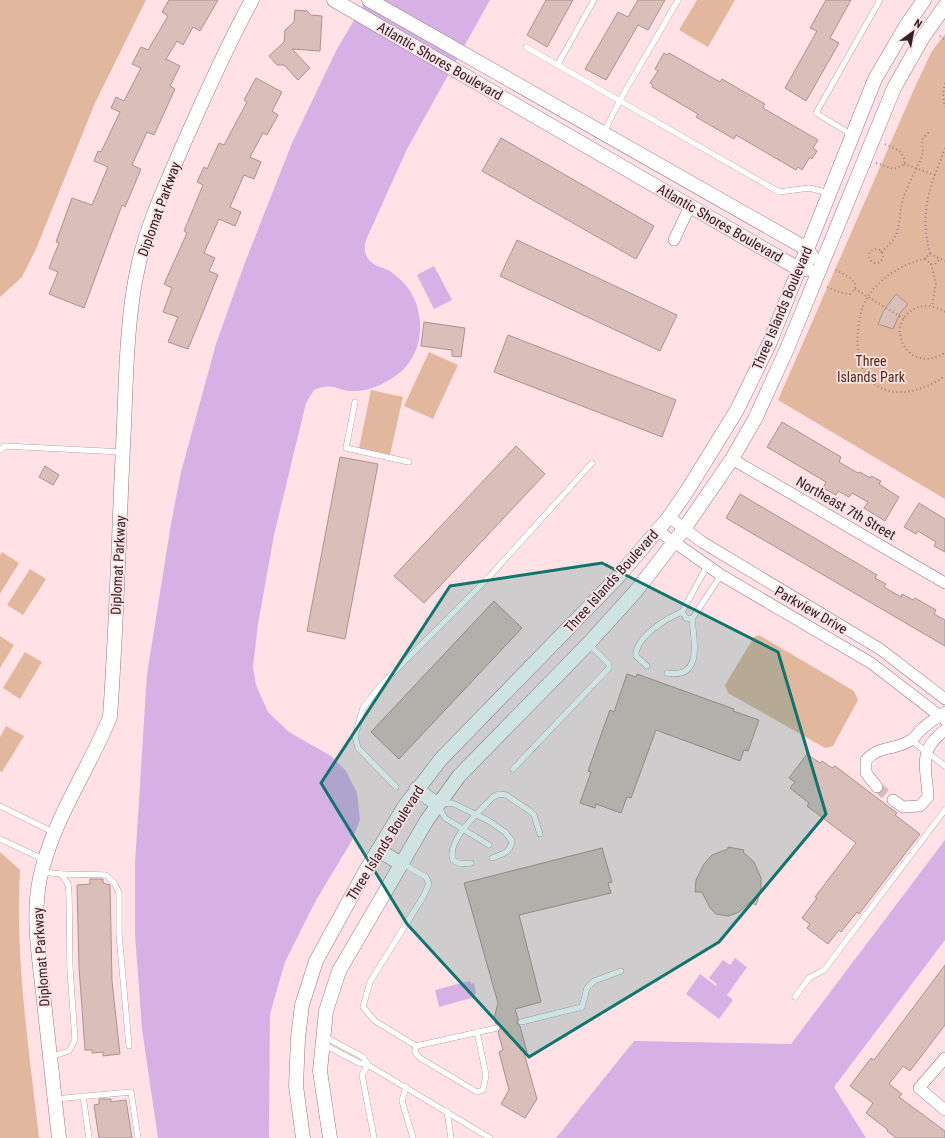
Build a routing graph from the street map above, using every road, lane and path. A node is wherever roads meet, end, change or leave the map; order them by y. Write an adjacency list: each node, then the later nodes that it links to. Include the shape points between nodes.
1 (252, 0): 44 (street, Diplomat Parkway, via 210,85 160,197 145,238 137,268 131,309)
2 (369, 0): 15 (street, Atlantic Shores Boulevard)
3 (594, 0): 10 (lane)
4 (678, 0): 12 (lane)
5 (880, 0): 16 (lane, via 816,113)
6 (924, 0): 16 (street, Three Islands Boulevard, via 875,79)
7 (338, 2): 24 (street, Atlantic Shores Boulevard)
8 (945, 6): 17 (street, Three Islands Boulevard, via 923,37 894,88)
9 (526, 46): 10 (lane)
10 (558, 64): 12 (lane)
11 (945, 83): 13 (path)
12 (620, 100): 15 (lane); 23 (lane, via 780,192 809,188)
13 (945, 107)
14 (930, 131): 21 (path, via 922,140 923,152)
15 (604, 134): 26 (street, Atlantic Shores Boulevard)
16 (852, 136): 23 (street, Three Islands Boulevard)
17 (873, 139): 19 (street, Three Islands Boulevard); 20 (path, via 898,150 903,155)
18 (945, 148): 22 (path)
19 (864, 159): 20 (path, via 894,169); 34 (street, Three Islands Boulevard)
20 (904, 164): 21 (path)
21 (916, 168): 22 (path); 27 (path, via 903,200 899,230 894,240)
22 (935, 175): 28 (path, via 926,203 927,242)
23 (829, 193): 26 (street, Three Islands Boulevard)
24 (690, 206): 25 (street); 33 (street, Atlantic Shores Boulevard)
25 (674, 240)
26 (807, 249): 33 (street, Three Islands Boulevard); 34 (street, Atlantic Shores Boulevard)
27 (881, 252): 27 (path, via 873,250 869,259 875,263 882,261 884,256)
28 (930, 254): 29 (path); 30 (path)
29 (925, 259): 32 (path); 36 (path, via 890,273)
30 (940, 259): 31 (path); 32 (path, via 936,264)
31 (945, 261)
32 (931, 264): 37 (path, via 936,283)
33 (799, 269): 34 (street, Atlantic Shores Boulevard); 48 (street, Three Islands Boulevard, via 770,342 737,410)
34 (819, 271): 35 (path, via 849,277 855,283); 35 (path, via 841,293 850,294); 45 (street, Three Islands Boulevard, via 788,350 755,419)
35 (855, 289): 36 (path)
36 (868, 296): 39 (path); 41 (path, via 859,320 857,344 859,360 867,376 880,388 894,393 925,389)
37 (932, 306): 38 (path); 39 (path, via 920,306)
38 (945, 312)
39 (904, 319): 40 (path, via 900,332 902,341 912,355 929,360)
40 (945, 353)
41 (945, 376)
42 (355, 402): 46 (lane, via 346,448)
43 (0, 450): 44 (lane, via 5,446)
44 (123, 452): 78 (street, Diplomat Parkway, via 110,717)
45 (732, 459): 49 (street, Three Islands Boulevard); 54 (street, Northeast 7th Street)
46 (409, 462)
47 (592, 463): 69 (lane, via 488,578 380,686 363,708 355,736 358,748)
48 (669, 517): 49 (street, Parkview Drive); 50 (street, Three Islands Boulevard)
49 (684, 529): 51 (street, Three Islands Boulevard); 59 (street, Parkview Drive, via 841,625)
50 (658, 530): 51 (street, Parkview Drive); 71 (street, Three Islands Boulevard, via 616,579 441,759)
51 (674, 543): 52 (street, Parkview Drive); 57 (street, Three Islands Boulevard, via 636,591)
52 (707, 566): 53 (street, Parkview Drive); 55 (lane)
53 (721, 575): 56 (lane); 61 (street, Parkview Drive, via 862,657)
54 (945, 584)
55 (682, 612): 56 (lane, via 686,618); 58 (lane, via 665,620 639,644 636,656)
56 (692, 619): 60 (lane, via 695,652 693,662 684,672)
57 (589, 643): 68 (lane, via 609,664 608,668); 73 (street, Three Islands Boulevard, via 459,776)
58 (647, 666)
59 (907, 669): 61 (street); 62 (street, Parkview Drive)
60 (667, 673)
61 (898, 682): 63 (street, Parkview Drive)
62 (945, 699)
63 (944, 716): 65 (street, via 920,730)
64 (945, 730): 66 (street)
65 (911, 740): 66 (lane); 70 (street, via 899,746 882,748 873,752 866,760 866,773)
66 (927, 752): 67 (lane); 72 (street, via 924,763 928,798 920,806 903,807)
67 (945, 766)
68 (513, 768)
69 (396, 787)
70 (877, 787)
71 (416, 789): 73 (street); 82 (street, Three Islands Boulevard)
72 (893, 800)
73 (437, 804): 76 (lane, via 452,803); 77 (lane, via 445,818); 84 (street, Three Islands Boulevard)
74 (0, 806): 78 (lane)
75 (945, 810): 89 (lane, via 824,970 809,978)
76 (476, 815): 77 (lane); 79 (lane, via 493,797 499,794 506,795 534,815); 83 (lane, via 506,832 512,841 511,849)
77 (464, 829): 81 (lane); 85 (lane, via 451,854 453,860 460,864)
78 (55, 833): 86 (street, Diplomat Parkway)
79 (540, 834)
80 (0, 839): 86 (lane)
81 (489, 845)
82 (378, 850): 84 (street); 108 (street, Three Islands Boulevard, via 316,961 302,1005 296,1086)
83 (492, 858)
84 (400, 863): 93 (street, Three Islands Boulevard, via 339,971 326,1011); 95 (lane, via 426,877 429,884 370,982 363,1007 375,1021)
85 (471, 863)
86 (43, 866): 87 (lane); 96 (street, Diplomat Parkway, via 36,916)
87 (61, 874): 94 (lane, via 106,876 115,884 119,893 119,934); 96 (lane, via 68,884 70,894 70,969 75,1040 69,1051)
88 (621, 971): 90 (lane, via 594,981 587,988 582,1007)
89 (795, 997)
90 (521, 1022)
91 (497, 1028): 92 (lane)
92 (478, 1032): 95 (lane); 95 (lane, via 486,1075 483,1090 477,1092 420,1058 415,1052)
93 (323, 1040): 98 (lane, via 359,1062); 109 (street, Three Islands Boulevard, via 320,1071)
94 (128, 1046)
95 (416, 1046)
96 (50, 1057): 101 (street, Diplomat Parkway)
97 (945, 1058): 102 (street, via 919,1088)
98 (368, 1064): 99 (lane); 110 (lane, via 362,1075)
99 (406, 1087): 103 (lane); 111 (lane, via 402,1102)
100 (82, 1096): 101 (lane); 106 (lane); 107 (lane, via 131,1092)
101 (55, 1099): 105 (street, Diplomat Parkway)
102 (945, 1110)
103 (447, 1111): 104 (lane); 112 (lane)
104 (480, 1131): 113 (lane); 114 (lane)
105 (59, 1138)
106 (89, 1138)
107 (138, 1138)
108 (303, 1138)
109 (330, 1138)
110 (374, 1138)
111 (413, 1138)
112 (451, 1138)
113 (480, 1138)
114 (490, 1138)

